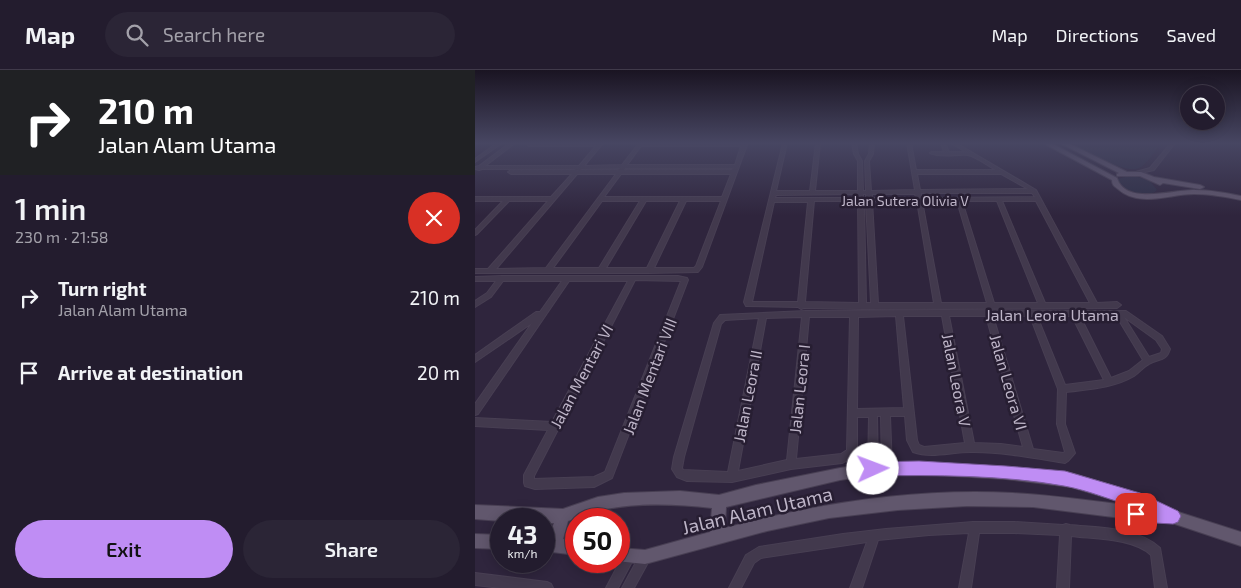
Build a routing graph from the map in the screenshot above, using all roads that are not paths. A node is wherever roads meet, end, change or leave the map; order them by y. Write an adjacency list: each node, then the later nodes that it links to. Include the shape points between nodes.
1 (566, 167): 15 (street)
2 (581, 167): 19 (street)
3 (623, 167): 20 (street)
4 (667, 167): 13 (street)
5 (779, 167): 28 (street)
6 (815, 167): 30 (street)
7 (860, 167): 31 (street)
8 (867, 167): 26 (street)
9 (913, 167): 17 (street)
10 (994, 167): 18 (street)
11 (1093, 167): 16 (main road)
12 (1112, 167): 16 (main road, via 1117,172 1113,174); 21 (main road)
13 (735, 169): 20 (street); 33 (street)
14 (1152, 169): 22 (street); 23 (street)
15 (476, 170): 19 (street)
16 (1099, 170): 24 (main road)
17 (914, 172): 18 (street); 27 (street)
18 (1003, 172): 25 (street)
19 (575, 173): 20 (street); 42 (street)
20 (619, 173): 43 (street)
21 (1125, 173): 22 (main road); 24 (main road)
22 (1134, 174): 23 (main road)
23 (1152, 178): 29 (main road); 32 (main road, via 1163,187)
24 (1115, 179): 32 (main road, via 1119,188 1134,195)
25 (1034, 191): 27 (street, Jalan Sutera Olivia V); 39 (street)
26 (869, 192): 27 (street, Jalan Sutera Olivia V); 31 (street, Jalan Sutera Olivia V); 45 (street)
27 (917, 192): 46 (street)
28 (773, 193): 30 (street, Jalan Sutera Olivia V); 44 (street)
29 (1241, 193)
30 (812, 196): 31 (street, Jalan Sutera Olivia V); 44 (street, Jalan Sutera Olivia V); 60 (street)
31 (861, 196): 45 (street, Jalan Sutera Olivia V); 61 (street)
32 (1159, 196): 34 (main road, via 1193,192)
33 (724, 198): 36 (street); 52 (street, via 699,267 692,271)
34 (1241, 198)
35 (643, 199): 36 (street); 43 (street); 51 (street)
36 (684, 199): 52 (street)
37 (959, 199): 38 (street, Jalan Sutera Olivia V); 46 (street, Jalan Sutera Olivia V); 64 (street, Jalan Leora VI)
38 (999, 199): 39 (street, Jalan Sutera Olivia V); 58 (street)
39 (1039, 199): 59 (street)
40 (475, 200): 41 (street)
41 (508, 200): 42 (street); 47 (street)
42 (552, 200): 49 (street)
43 (600, 200): 50 (street)
44 (771, 200): 60 (street, via 748,302 753,306)
45 (869, 200): 46 (street, Jalan Sutera Olivia V); 62 (street)
46 (919, 200): 63 (street)
47 (475, 233)
48 (475, 271): 49 (street)
49 (490, 271): 50 (street)
50 (548, 271): 51 (street)
51 (601, 271): 52 (street)
52 (649, 271)
53 (502, 278): 54 (street); 56 (street); 57 (street, via 489,295)
54 (567, 278): 55 (street); 66 (street)
55 (633, 278): 84 (street, Jalan Mentari VI); 89 (street, Jalan Mentari VIII, via 678,278 686,283 613,468 609,475 594,482 535,484 529,483)
56 (475, 279)
57 (475, 304)
58 (1042, 305): 59 (street); 64 (street)
59 (1095, 305): 65 (street)
60 (801, 306): 61 (street)
61 (863, 306): 62 (street)
62 (875, 306): 63 (street)
63 (938, 306): 64 (street)
64 (990, 309): 67 (street, Jalan Leora Utama); 68 (street, Jalan Leora Utama); 86 (street, Jalan Leora VI)
65 (1118, 310): 72 (street, Jalan Leora Utama); 75 (street); 75 (street, Jalan Leora Utama, via 1132,316 1163,344 1165,354)
66 (543, 312): 74 (street); 78 (street)
67 (945, 313): 71 (street, Jalan Leora Utama); 85 (street, Jalan Leora V)
68 (1032, 313): 72 (street, Jalan Leora Utama); 77 (street)
69 (763, 314): 70 (street, Jalan Leora Utama); 90 (street, Jalan Leora II); 90 (street, Jalan Leora Utama, via 719,319 677,464 680,474 687,476)
70 (806, 314): 73 (street, Jalan Leora Utama); 87 (street, Jalan Leora I)
71 (899, 314): 73 (street, Jalan Leora Utama); 81 (street)
72 (1075, 314): 76 (street)
73 (853, 315): 82 (street, Jalan Leora Utama)
74 (475, 359)
75 (1147, 360): 76 (street, Jalan Leora Utama, via 1131,374)
76 (1109, 382): 77 (street, Jalan Leora Utama)
77 (1062, 389): 86 (street, via 1061,424 1068,456 1052,457)
78 (475, 411)
79 (873, 412): 80 (street); 82 (street); 88 (street)
80 (885, 412): 81 (street); 88 (street)
81 (908, 412): 85 (street, via 916,449)
82 (853, 413): 87 (street, Jalan Leora Utama, via 852,454)
83 (475, 422): 84 (street)
84 (554, 426): 89 (street, Jalan Mentari VI)
85 (970, 447): 86 (street)
86 (1029, 451)
87 (791, 464): 90 (street, Jalan Leora Utama)
88 (880, 468): 91 (main road, Jalan Alam Utama); 94 (main road, Jalan Alam Utama, via 996,472 1071,480 1140,501)
89 (529, 474)
90 (732, 476)
91 (719, 502): 93 (main road, Jalan Alam Utama, via 680,498 624,500 598,504); 99 (main road)
92 (475, 512): 93 (main road, Jalan Alam Utama)
93 (563, 516): 97 (main road)
94 (1173, 516): 99 (main road, Jalan Alam Utama, via 990,498 897,504 808,515); 100 (main road, Jalan Alam Utama)
95 (975, 527): 96 (street); 98 (street); 112 (street)
96 (1066, 529): 113 (street); 114 (street, via 1144,542 1151,546 1156,552)
97 (555, 533)
98 (874, 536): 110 (street, via 759,554 750,559); 111 (street)
99 (717, 537): 104 (main road, Jalan Alam Utama)
100 (1241, 539)
101 (475, 541): 102 (main road)
102 (490, 542)
103 (630, 556): 104 (main road, Jalan Alam Utama)
104 (645, 557): 109 (street)
105 (618, 573): 108 (street)
106 (475, 580): 107 (street)
107 (547, 588)
108 (613, 588)
109 (628, 588)
110 (735, 588)
111 (857, 588)
112 (965, 588)
113 (1063, 588)
114 (1161, 588)

